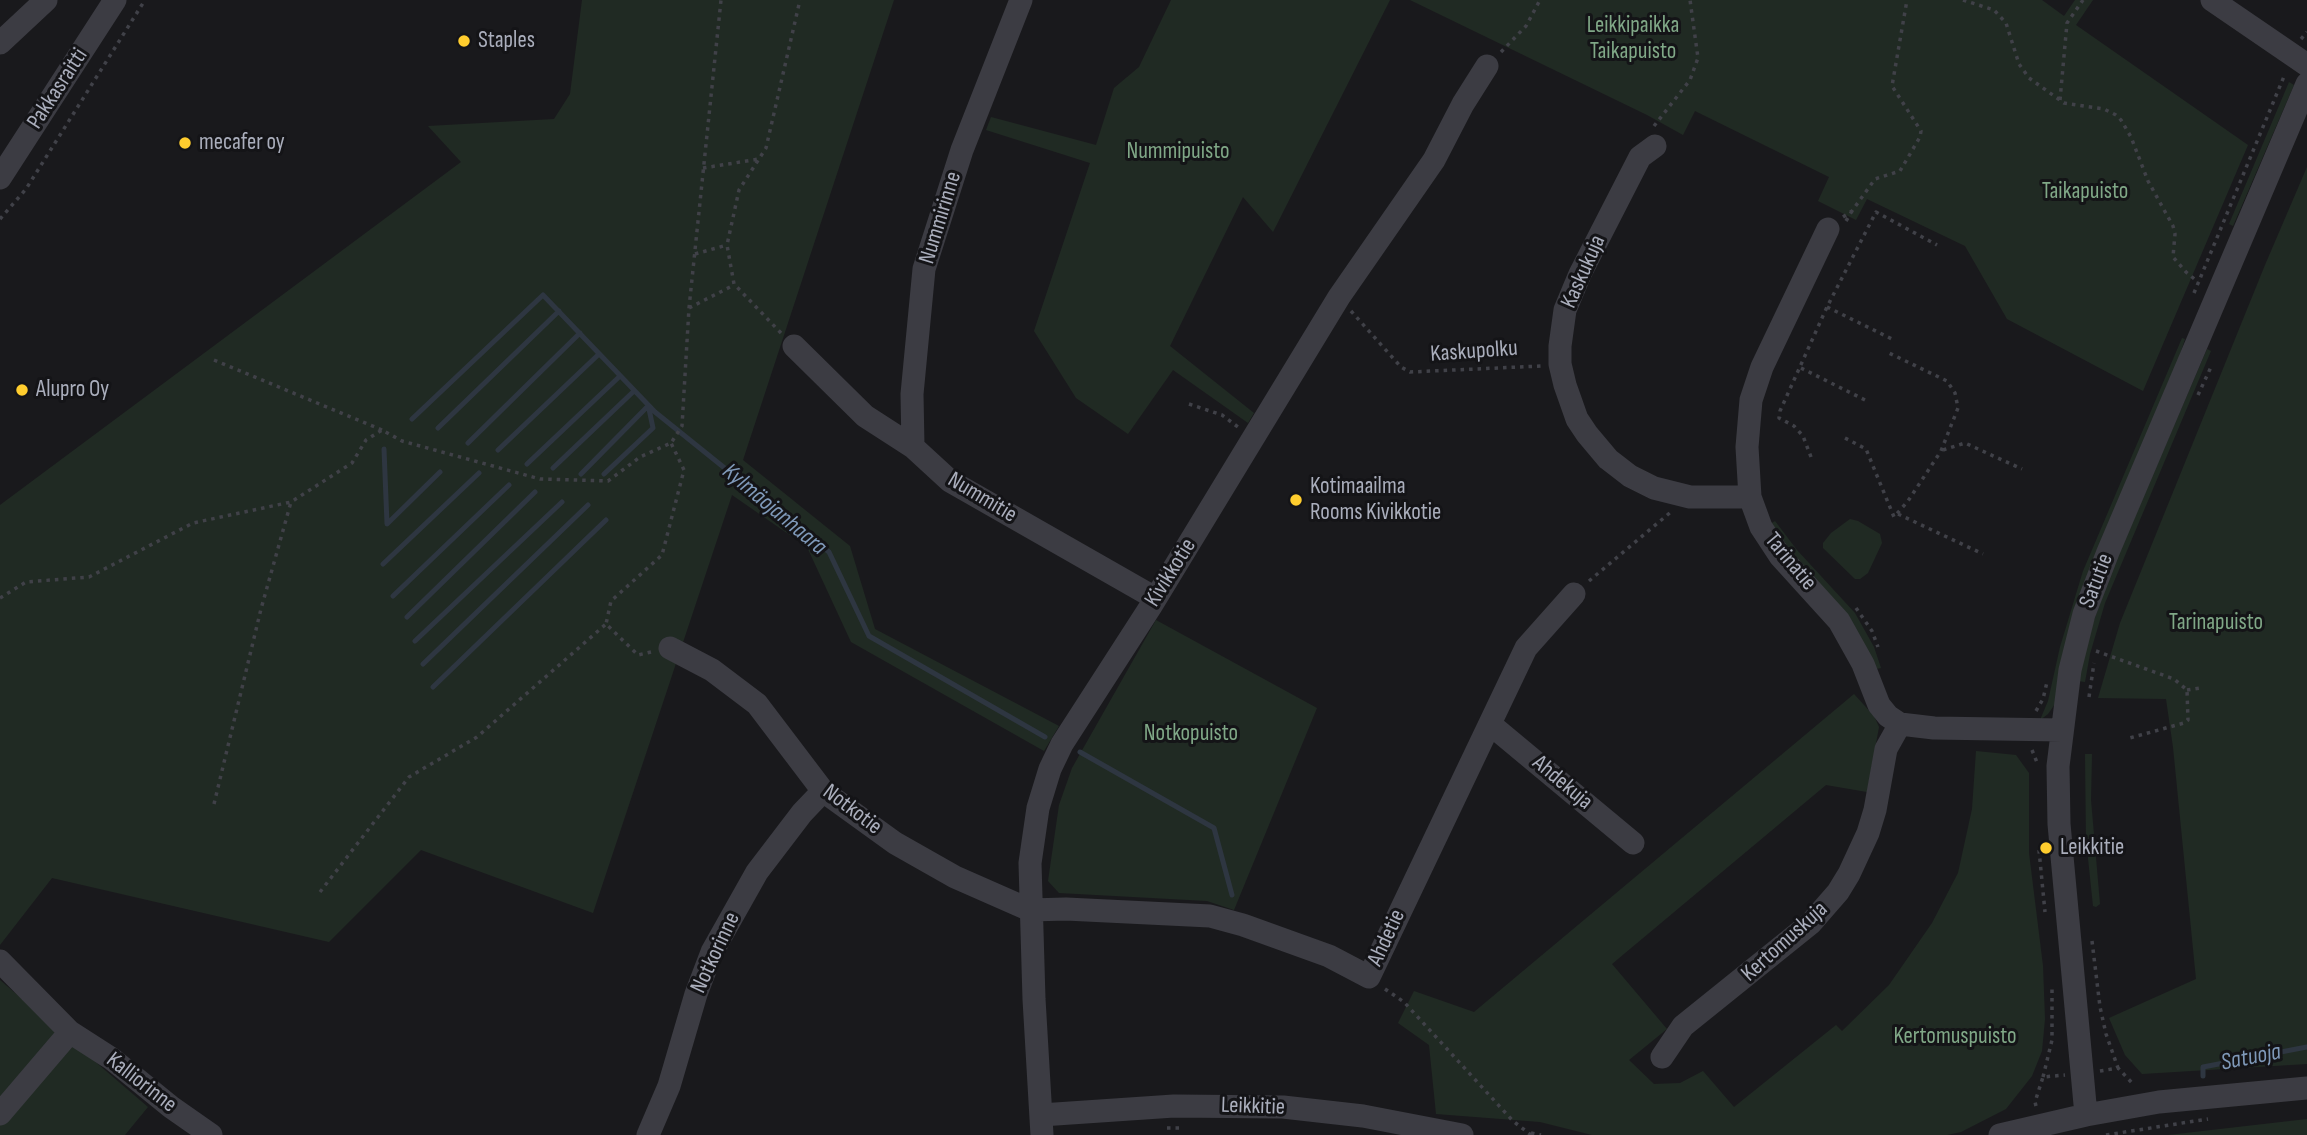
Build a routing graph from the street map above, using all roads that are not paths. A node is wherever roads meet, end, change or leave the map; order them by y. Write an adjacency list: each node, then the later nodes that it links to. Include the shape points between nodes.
1 (46, 0): 5 (street)
2 (115, 0): 10 (street, Pakkasraitti)
3 (1021, 0): 13 (street, Nummirinne, via 962,150 924,269 912,394)
4 (2212, 0): 7 (street)
5 (0, 43)
6 (1487, 65): 16 (street, Kivikkotie, via 1434,160 1339,297)
7 (2307, 65)
8 (2307, 84): 20 (street, Satutie, via 2084,614)
9 (1647, 151): 14 (street, Kaskukuja, via 1565,310 1560,364 1565,385 1577,419 1608,459 1642,482 1690,497)
10 (0, 178)
11 (1837, 225): 14 (street, Tarinatie, via 1756,385 1747,447)
12 (794, 346): 13 (street, Nummitie, via 865,416)
13 (913, 447): 16 (street, Nummitie, via 950,481)
14 (1750, 497): 19 (street, Tarinatie, via 1771,544 1839,621 1879,705)
15 (1574, 594): 18 (street, Ahdetie, via 1526,648)
16 (1155, 598): 23 (street, Kivikkotie, via 1050,769 1038,808 1030,863)
17 (670, 648): 21 (street, Notkotie, via 712,670 757,704)
18 (1490, 724): 22 (street, Ahdekuja); 23 (street, Ahdetie, via 1369,977 1329,956 1210,916)
19 (1900, 724): 20 (street, via 1934,729); 26 (street, Kertomuskuja, via 1886,748 1868,833 1838,892 1811,923 1683,1026)
20 (2062, 730): 29 (street, Satutie, via 2059,824)
21 (823, 791): 23 (street, Notkotie, via 955,877); 32 (street, Notkorinne, via 757,872 712,952 669,1086)
22 (1633, 843)
23 (1030, 910): 30 (street, Kivikkotie)
24 (0, 961): 25 (street, Kalliorinne)
25 (70, 1032): 28 (street); 31 (street, Kalliorinne)
26 (1662, 1058)
27 (2307, 1088): 29 (street, via 2159,1102)
28 (0, 1114)
29 (2086, 1115): 34 (street)
30 (1041, 1125): 33 (street, Leikkitie, via 1155,1106 1259,1106 1363,1116)
31 (211, 1135)
32 (648, 1135)
33 (1462, 1135)
34 (2000, 1135)

